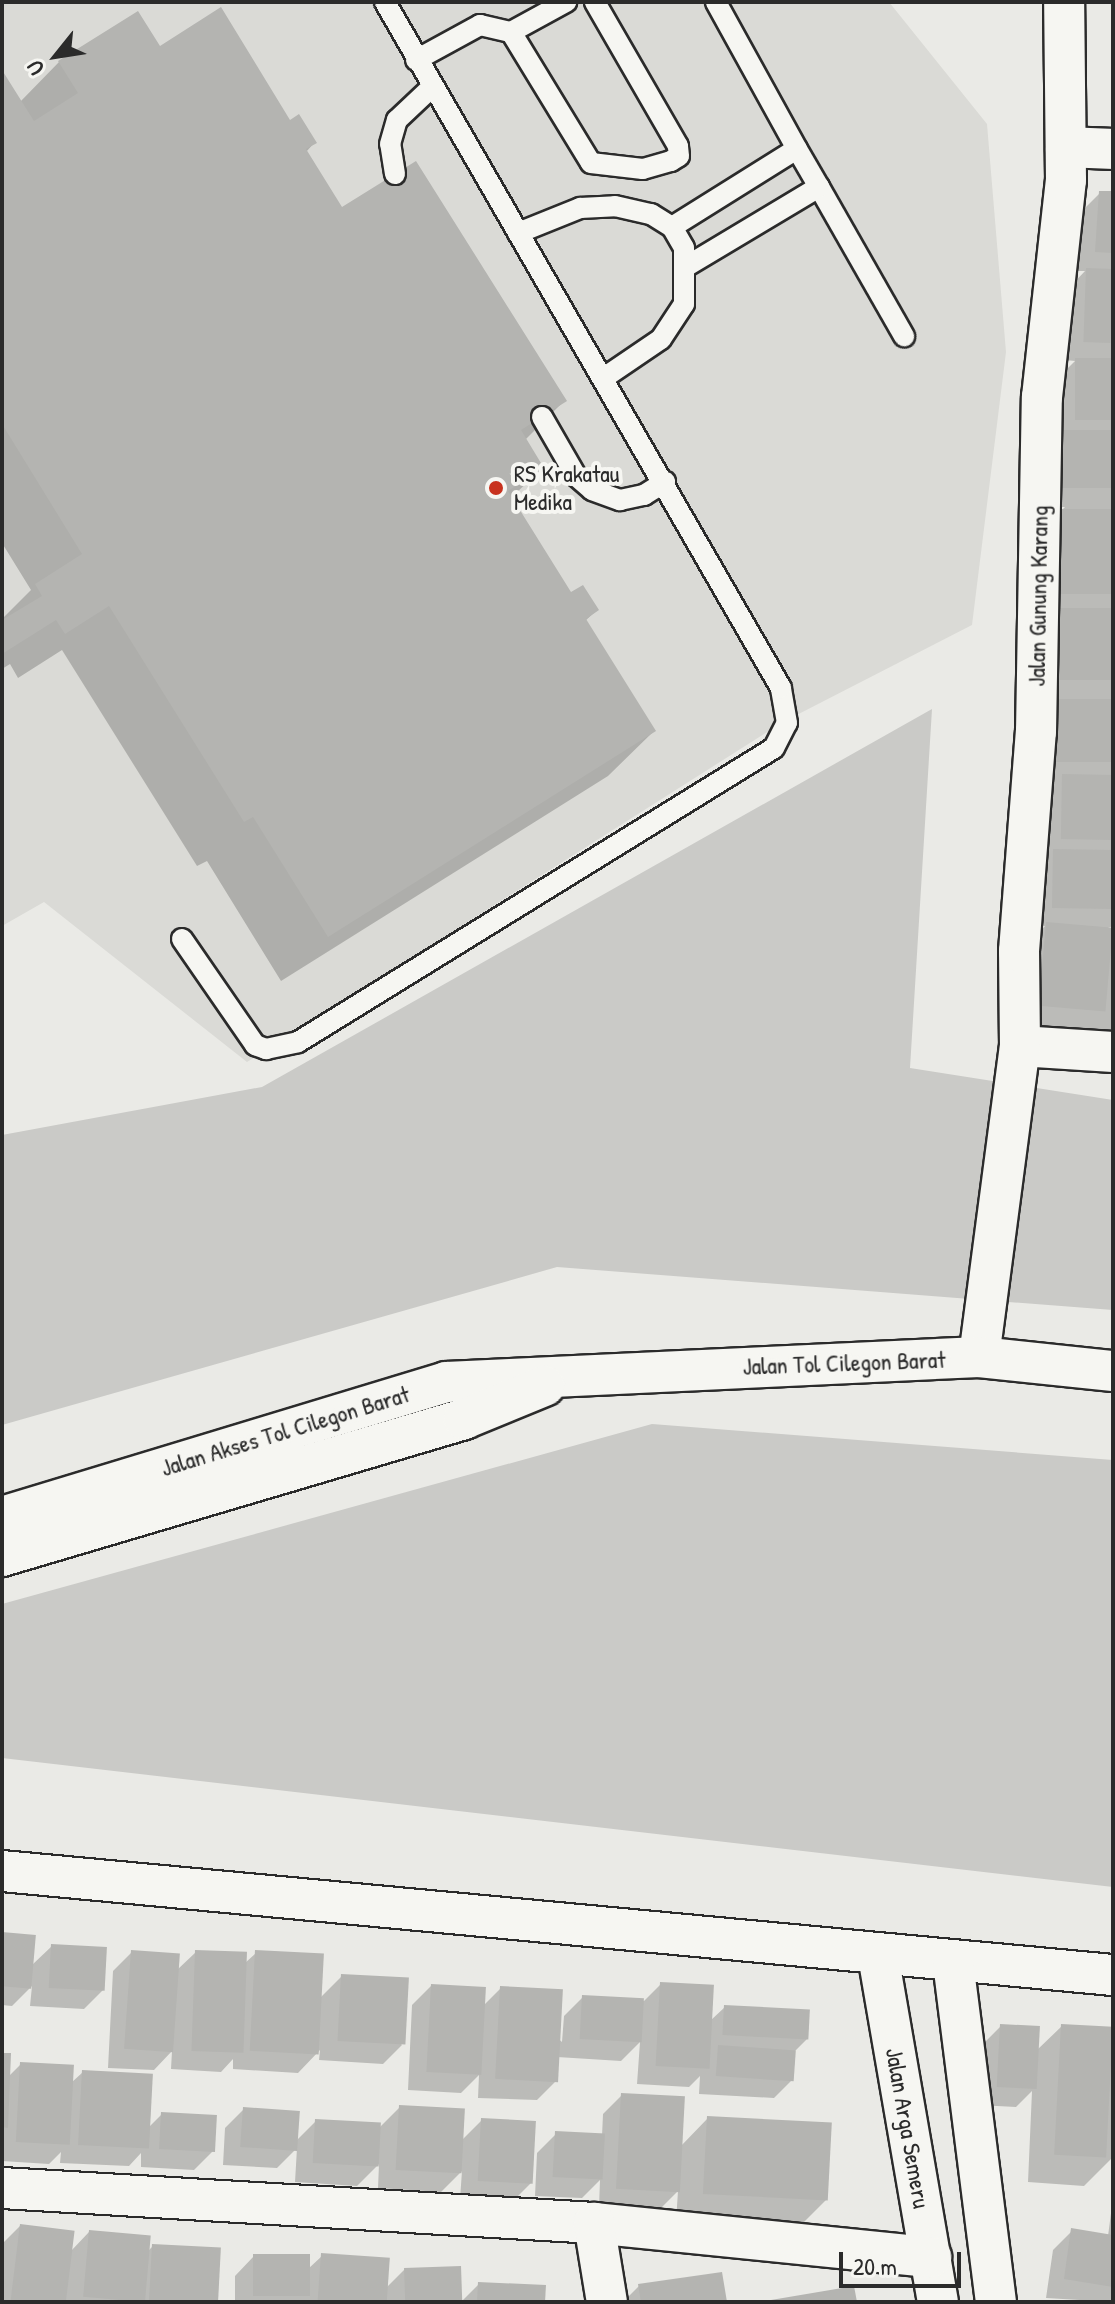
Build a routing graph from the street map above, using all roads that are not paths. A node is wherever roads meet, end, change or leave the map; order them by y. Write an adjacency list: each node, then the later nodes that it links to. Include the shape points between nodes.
1 (385, 2): 7 (lane)
2 (566, 2): 6 (lane)
3 (595, 2): 6 (lane, via 678,146 679,156 671,161 643,169 591,163)
4 (716, 2): 10 (lane)
5 (1064, 2): 9 (street, Jalan Gunung Karang)
6 (511, 32): 7 (lane, via 480,25)
7 (416, 60): 8 (lane)
8 (431, 88): 12 (lane, via 397,120 390,144); 15 (lane)
9 (1066, 147): 11 (street); 22 (street, Jalan Gunung Karang, via 1042,397 1036,732 1019,951)
10 (797, 149): 13 (lane); 14 (lane)
11 (1113, 149)
12 (395, 174)
13 (819, 187): 16 (lane); 17 (lane)
14 (672, 227): 15 (lane, via 651,214 615,206 580,208); 16 (lane)
15 (518, 233): 18 (lane)
16 (687, 266): 18 (lane, via 684,304 661,339)
17 (904, 336)
18 (605, 377): 20 (lane)
19 (542, 417): 20 (lane, via 576,476 592,490 620,500 644,495)
20 (665, 482): 21 (lane, via 781,688 787,723 774,748 281,1049 266,1049 247,1036)
21 (182, 939)
22 (1020, 1046): 23 (street); 24 (street, Jalan Gunung Karang)
23 (1113, 1052)
24 (979, 1357): 25 (street, Jalan Tol Cilegon Barat); 26 (street, Jalan Tol Cilegon Barat)
25 (1113, 1371)
26 (574, 1373): 27 (street, Jalan Akses Tol Cilegon Barat, via 446,1382); 28 (street, via 464,1419)
27 (2, 1517)
28 (2, 1556)
29 (2, 1871): 30 (street)
30 (878, 1955): 31 (street); 35 (street, Jalan Arga Semeru)
31 (953, 1962): 32 (street); 38 (street)
32 (1113, 1975)
33 (2, 2188): 34 (street)
34 (594, 2223): 35 (street); 36 (street)
35 (931, 2257): 37 (street, Jalan Arga Semeru)
36 (607, 2302)
37 (938, 2302)
38 (996, 2302)

